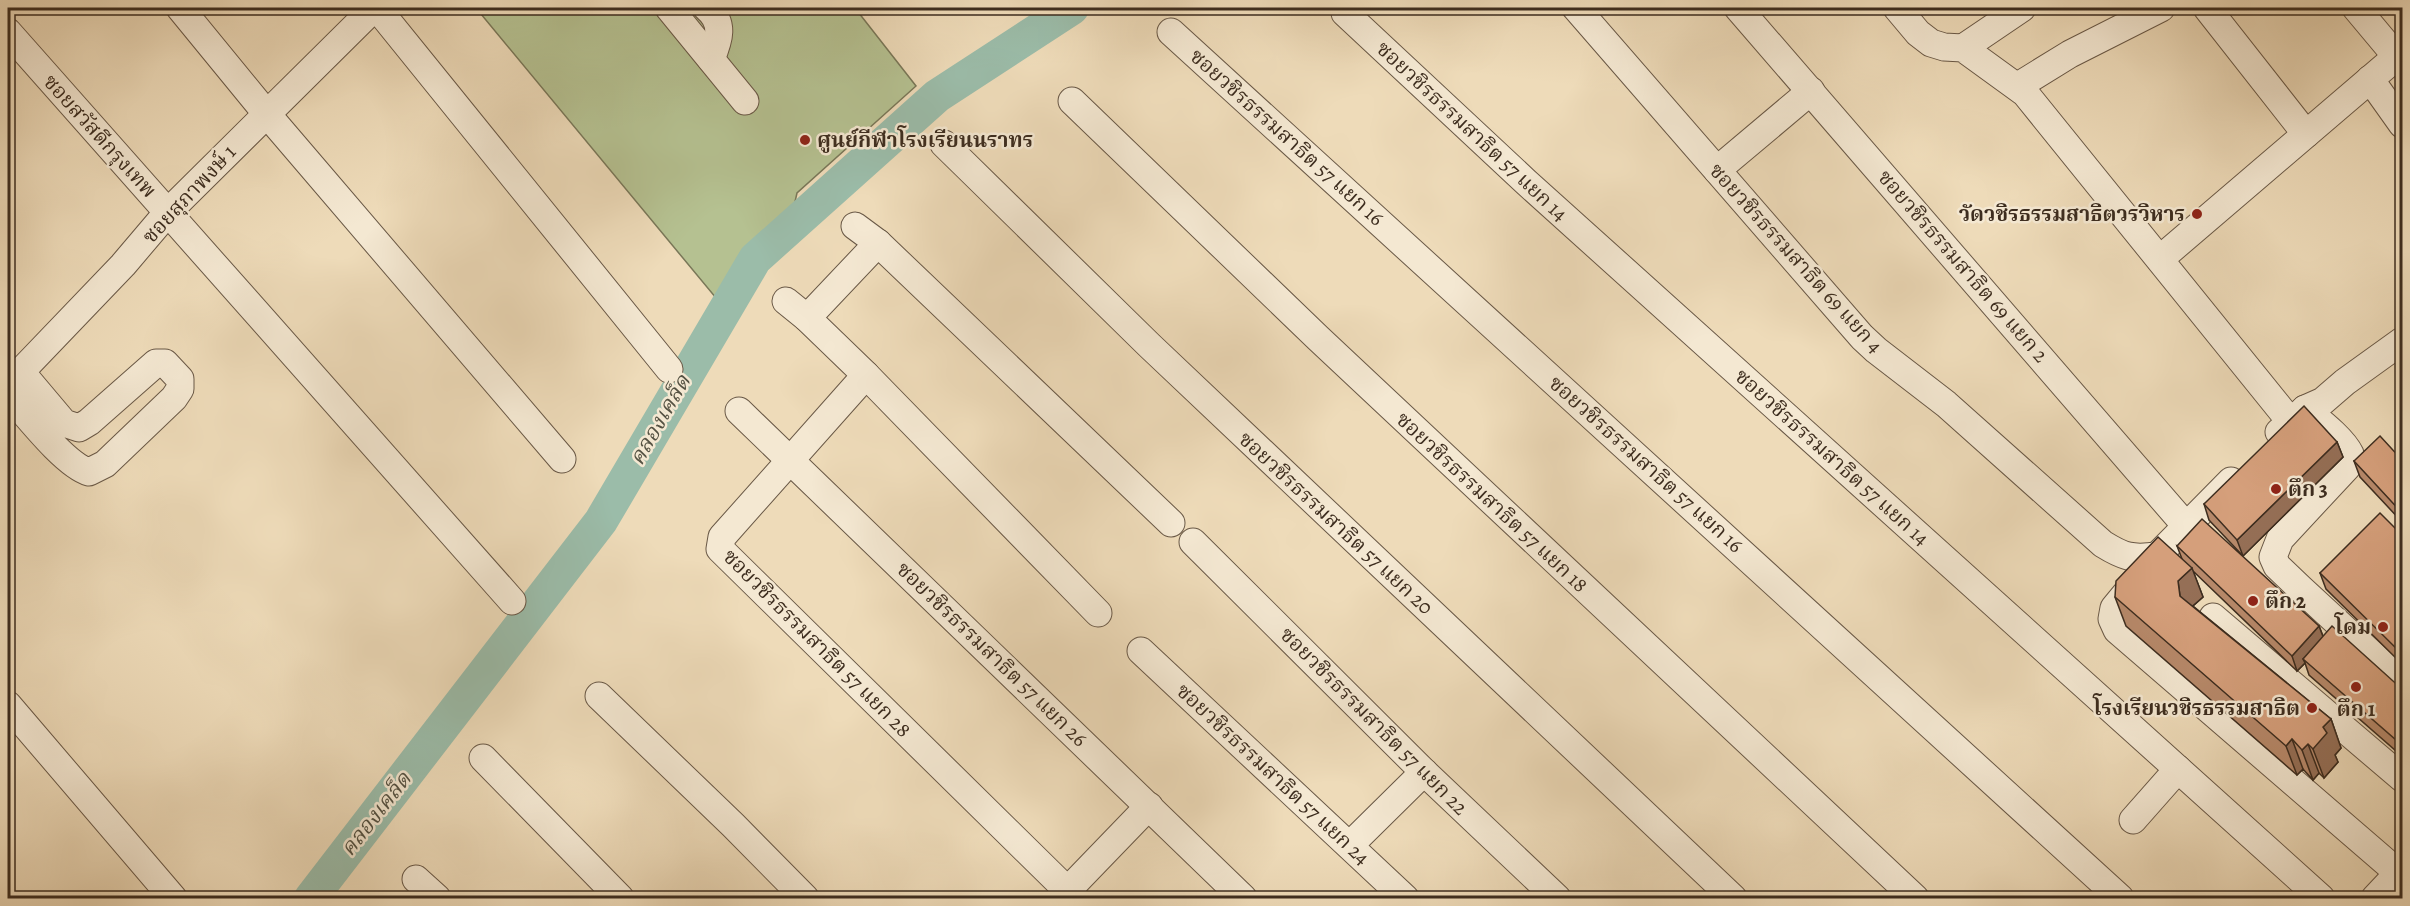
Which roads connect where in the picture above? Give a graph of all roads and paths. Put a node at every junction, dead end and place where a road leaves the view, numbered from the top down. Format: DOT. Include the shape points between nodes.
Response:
graph roads {
  1 [pos="180,8"];
  2 [pos="376,8"];
  3 [pos="707,8"];
  4 [pos="1576,8"];
  5 [pos="1738,8"];
  6 [pos="1897,8"];
  7 [pos="2022,8"];
  8 [pos="2161,8"];
  9 [pos="2207,8"];
  10 [pos="2356,8"];
  11 [pos="674,9"];
  12 [pos="1345,13"];
  13 [pos="8,32"];
  14 [pos="1172,32"];
  15 [pos="1963,48"];
  16 [pos="2400,54"];
  17 [pos="711,59"];
  18 [pos="2370,79"];
  19 [pos="2018,86"];
  20 [pos="1811,91"];
  21 [pos="745,101"];
  22 [pos="1072,101"];
  23 [pos="266,113"];
  24 [pos="2403,124"];
  25 [pos="2306,134"];
  26 [pos="944,144"];
  27 [pos="1717,170"];
  28 [pos="168,212"];
  29 [pos="855,226"];
  30 [pos="878,243"];
  31 [pos="2160,259"];
  32 [pos="786,301"];
  33 [pos="807,318"];
  34 [pos="2403,341"];
  35 [pos="669,369"];
  36 [pos="866,375"];
  37 [pos="11,382"];
  38 [pos="739,411"];
  39 [pos="2298,415"];
  40 [pos="562,459"];
  41 [pos="790,460"];
  42 [pos="1171,523"];
  43 [pos="2187,527"];
  44 [pos="1193,542"];
  45 [pos="2157,556"];
  46 [pos="512,601"];
  47 [pos="1098,613"];
  48 [pos="2213,617"];
  49 [pos="1141,651"];
  50 [pos="2403,682"];
  51 [pos="599,696"];
  52 [pos="8,705"];
  53 [pos="483,759"];
  54 [pos="2178,769"];
  55 [pos="1424,772"];
  56 [pos="2403,778"];
  57 [pos="1149,806"];
  58 [pos="2133,820"];
  59 [pos="1350,845"];
  60 [pos="416,879"];
  61 [pos="2389,885"];
  62 [pos="1071,895"];
  63 [pos="173,898"];
  64 [pos="437,898"];
  65 [pos="620,898"];
  66 [pos="805,898"];
  67 [pos="1243,898"];
  68 [pos="1405,898"];
  69 [pos="1557,898"];
  70 [pos="1733,898"];
  71 [pos="1915,898"];
  72 [pos="2120,898"];
  73 [pos="2321,898"];
  1 -- 23 [label="street"];
  2 -- 23 [label="street, ซอยสุภาพงษ์ 1"];
  2 -- 35 [label="street"];
  3 -- 17 [label="street" via="719,27 719,40"];
  4 -- 27 [label="street, ซอยวชิรธรรมสาธิต 69 แยก 4"];
  5 -- 20 [label="street, ซอยวชิรธรรมสาธิต 69 แยก 2"];
  6 -- 15 [label="street" via="1931,43"];
  7 -- 15 [label="street"];
  8 -- 19 [label="street" via="2070,54"];
  9 -- 25 [label="street"];
  10 -- 16 [label="street"];
  11 -- 17 [label="street"];
  12 -- 54 [label="street, ซอยวชิรธรรมสาธิต 57 แยก 14" via="1526,182"];
  13 -- 28 [label="street, ซอยสวัสดีกรุงเทพ"];
  14 -- 72 [label="street, ซอยวชิรธรรมสาธิต 57 แยก 16"];
  15 -- 19 [label="street"];
  16 -- 18 [label="street"];
  17 -- 21 [label="street"];
  18 -- 24 [label="street"];
  18 -- 25 [label="street"];
  19 -- 31 [label="street"];
  20 -- 27 [label="street"];
  20 -- 43 [label="street, ซอยวชิรธรรมสาธิต 69 แยก 2"];
  22 -- 71 [label="street, ซอยวชิรธรรมสาธิต 57 แยก 18" via="1318,338"];
  23 -- 28 [label="street, ซอยสุภาพงษ์ 1"];
  23 -- 40 [label="street"];
  25 -- 31 [label="street"];
  26 -- 70 [label="street, ซอยวชิรธรรมสาธิต 57 แยก 20" via="1166,362"];
  27 -- 45 [label="street, ซอยวชิรธรรมสาธิต 69 แยก 4" via="1876,350 1946,404 2103,544 2135,559"];
  28 -- 37 [label="street, ซอยสุภาพงษ์ 1"];
  28 -- 46 [label="street, ซอยสวัสดีกรุงเทพ"];
  29 -- 30 [label="street"];
  30 -- 33 [label="street"];
  30 -- 42 [label="street"];
  31 -- 39 [label="street"];
  32 -- 33 [label="street"];
  33 -- 36 [label="street"];
  34 -- 39 [label="street" via="2323,402"];
  36 -- 41 [label="street, ซอยวชิรธรรมสาธิต 57 แยก 28"];
  36 -- 47 [label="street"];
  37 -- 37 [label="street" via="64,423 79,428 156,363 165,363 172,369 180,379 180,389 105,464 89,472 67,458"];
  38 -- 41 [label="street, ซอยวชิรธรรมสาธิต 57 แยก 26"];
  39 -- 43 [label="street"];
  39 -- 50 [label="street" via="2334,435 2351,460 2280,538 2273,557 2277,566"];
  41 -- 57 [label="street, ซอยวชิรธรรมสาธิต 57 แยก 26"];
  41 -- 62 [label="street, ซอยวชิรธรรมสาธิต 57 แยก 28" via="722,537 720,549"];
  43 -- 45 [label="street"];
  44 -- 55 [label="street, ซอยวชิรธรรมสาธิต 57 แยก 22"];
  45 -- 61 [label="street" via="2114,608 2112,619 2117,630"];
  48 -- 56 [label="street"];
  49 -- 59 [label="street, ซอยวชิรธรรมสาธิต 57 แยก 24"];
  51 -- 66 [label="street"];
  52 -- 63 [label="street"];
  53 -- 65 [label="street"];
  54 -- 58 [label="street"];
  54 -- 73 [label="street, ซอยวชิรธรรมสาธิต 57 แยก 14"];
  55 -- 59 [label="street"];
  55 -- 69 [label="street, ซอยวชิรธรรมสาธิต 57 แยก 22"];
  57 -- 62 [label="street"];
  57 -- 67 [label="street, ซอยวชิรธรรมสาธิต 57 แยก 26"];
  59 -- 68 [label="street, ซอยวชิรธรรมสาธิต 57 แยก 24"];
  60 -- 64 [label="street"];
}
